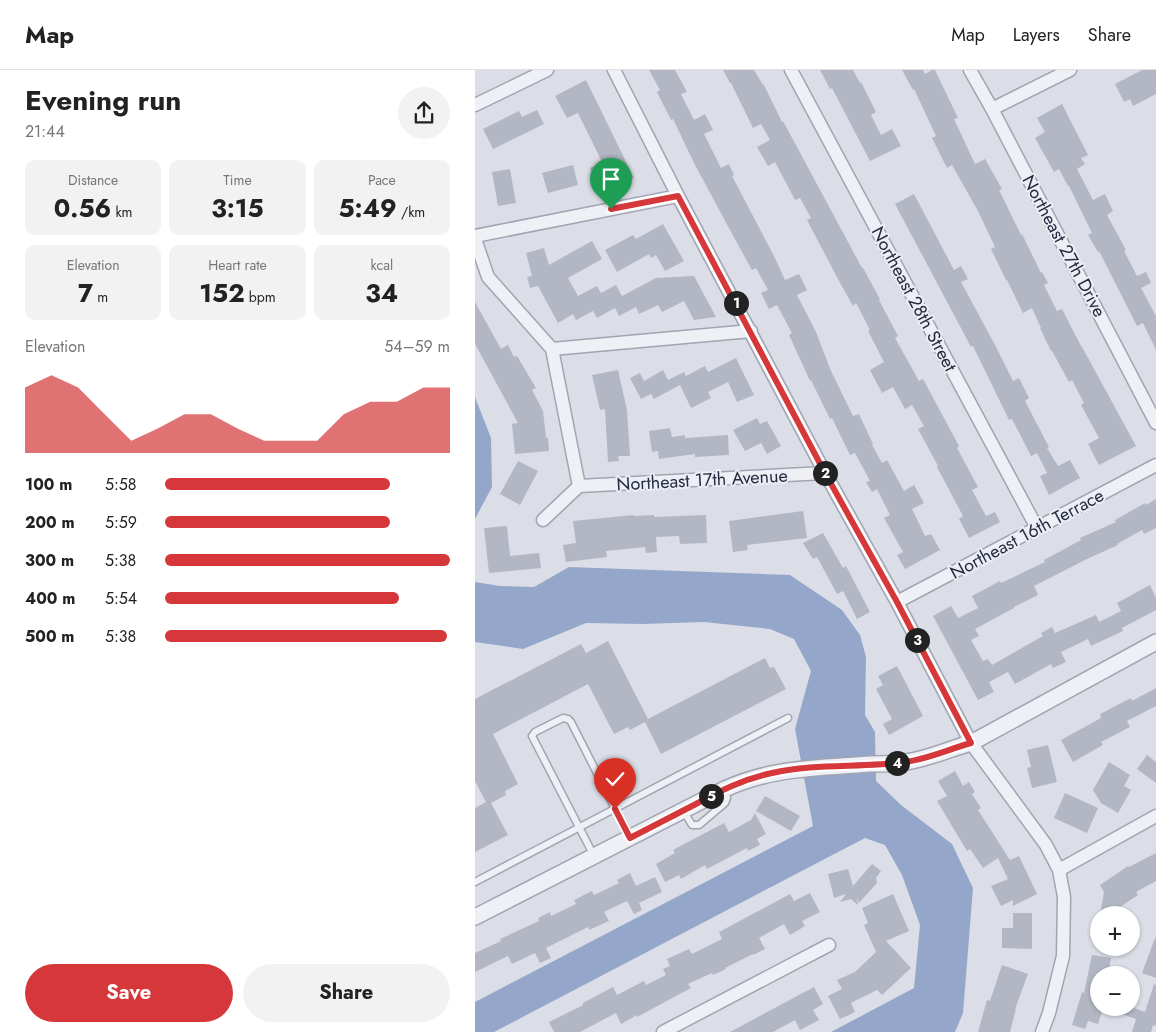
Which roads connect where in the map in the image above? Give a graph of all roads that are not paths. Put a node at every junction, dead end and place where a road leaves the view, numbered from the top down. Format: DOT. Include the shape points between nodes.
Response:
graph roads {
  1 [pos="547,70"];
  2 [pos="614,70"];
  3 [pos="791,70"];
  4 [pos="970,70"];
  5 [pos="1070,70"];
  6 [pos="475,105"];
  7 [pos="992,109"];
  8 [pos="678,196"];
  9 [pos="475,237"];
  10 [pos="751,330"];
  11 [pos="552,349"];
  12 [pos="1156,423"];
  13 [pos="1156,465"];
  14 [pos="825,473"];
  15 [pos="579,486"];
  16 [pos="543,520"];
  17 [pos="1037,528"];
  18 [pos="897,602"];
  19 [pos="1156,642"];
  20 [pos="788,718"];
  21 [pos="971,743"];
  22 [pos="615,809"];
  23 [pos="1156,816"];
  24 [pos="579,828"];
  25 [pos="630,838"];
  26 [pos="594,856"];
  27 [pos="1059,870"];
  28 [pos="475,882"];
  29 [pos="475,917"];
  30 [pos="829,945"];
  31 [pos="663,1032"];
  32 [pos="1042,1032"];
  1 -- 6 [label="street"];
  2 -- 8 [label="street"];
  3 -- 17 [label="street, Northeast 28th Street"];
  4 -- 7 [label="street, Northeast 27th Drive"];
  5 -- 7 [label="street"];
  7 -- 12 [label="street, Northeast 27th Drive"];
  8 -- 9 [label="street"];
  8 -- 10 [label="street"];
  9 -- 11 [label="street" via="487,277"];
  10 -- 11 [label="street"];
  10 -- 14 [label="street"];
  11 -- 15 [label="street"];
  13 -- 17 [label="street, Northeast 16th Terrace"];
  14 -- 15 [label="street, Northeast 17th Avenue"];
  14 -- 18 [label="street"];
  15 -- 16 [label="street"];
  17 -- 18 [label="street, Northeast 16th Terrace"];
  18 -- 21 [label="street"];
  19 -- 21 [label="street"];
  20 -- 22 [label="lane"];
  21 -- 25 [label="street" via="908,762 801,769 744,780"];
  21 -- 27 [label="street" via="1045,845"];
  22 -- 24 [label="lane"];
  22 -- 24 [label="lane" via="571,722 563,718 535,732 532,736"];
  22 -- 25 [label="lane"];
  23 -- 27 [label="street"];
  24 -- 26 [label="lane"];
  24 -- 28 [label="lane"];
  25 -- 26 [label="street"];
  26 -- 29 [label="street"];
  27 -- 32 [label="street" via="1064,897 1063,956"];
  30 -- 31 [label="street"];
}
